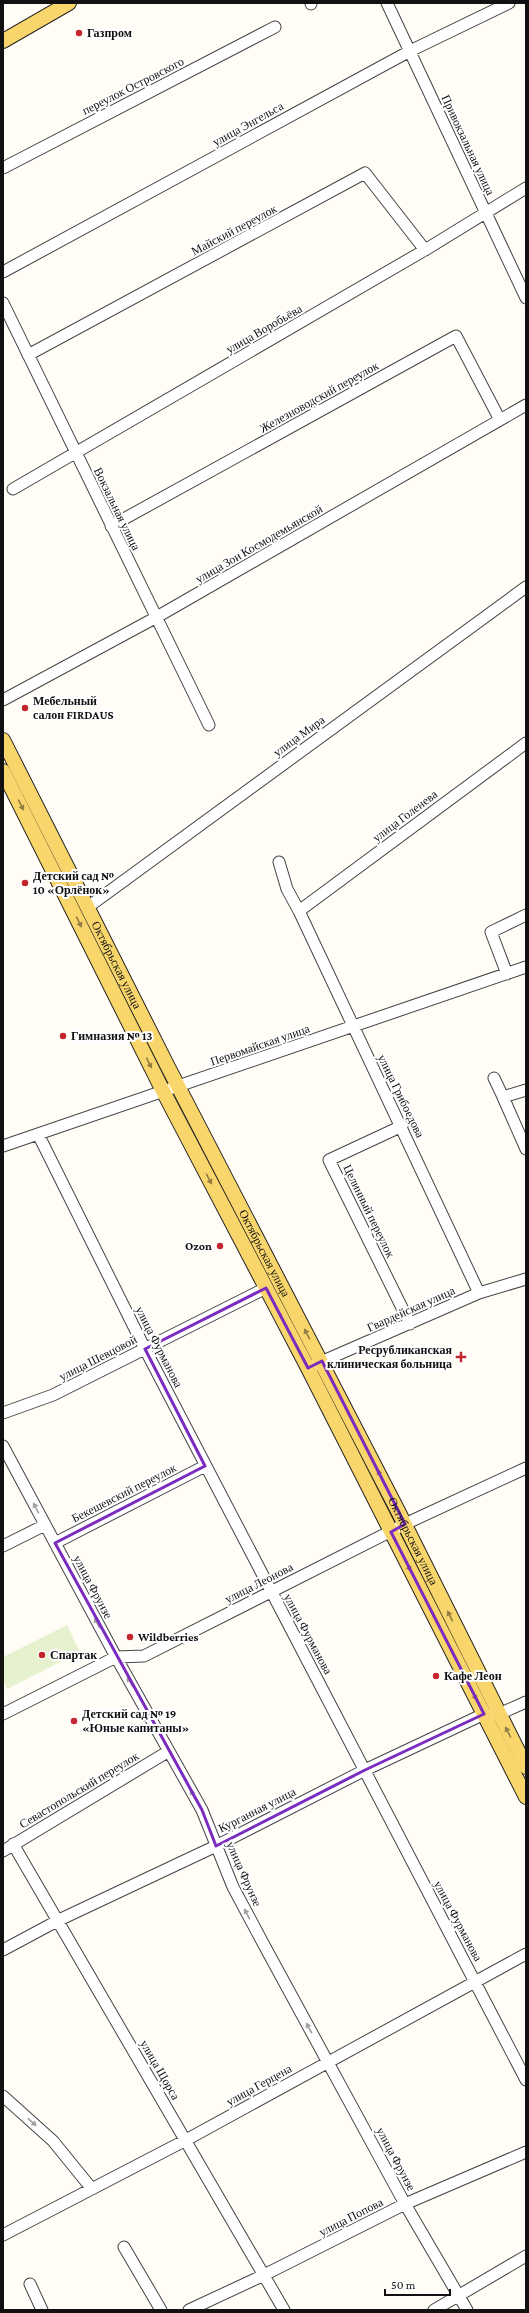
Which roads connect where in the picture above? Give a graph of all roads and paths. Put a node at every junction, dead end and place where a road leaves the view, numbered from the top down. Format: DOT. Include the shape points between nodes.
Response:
graph roads {
  1 [pos="69,3"];
  2 [pos="387,3"];
  3 [pos="509,3"];
  4 [pos="275,27"];
  5 [pos="3,41"];
  6 [pos="410,50"];
  7 [pos="3,168"];
  8 [pos="526,188"];
  9 [pos="486,213"];
  10 [pos="425,250"];
  11 [pos="3,272"];
  12 [pos="526,298"];
  13 [pos="3,302"];
  14 [pos="28,355"];
  15 [pos="526,405"];
  16 [pos="500,420"];
  17 [pos="76,453"];
  18 [pos="12,489"];
  19 [pos="111,526"];
  20 [pos="526,587"];
  21 [pos="155,618"];
  22 [pos="3,700"];
  23 [pos="209,725"];
  24 [pos="3,740"];
  25 [pos="526,743"];
  26 [pos="3,771"];
  27 [pos="279,862"];
  28 [pos="88,907"];
  29 [pos="299,911"];
  30 [pos="526,915"];
  31 [pos="526,967"];
  32 [pos="507,974"];
  33 [pos="353,1026"];
  34 [pos="494,1078"];
  35 [pos="178,1087"];
  36 [pos="526,1090"];
  37 [pos="163,1091"];
  38 [pos="503,1097"];
  39 [pos="402,1126"];
  40 [pos="38,1134"];
  41 [pos="3,1146"];
  42 [pos="526,1149"];
  43 [pos="526,1279"];
  44 [pos="266,1288"];
  45 [pos="479,1292"];
  46 [pos="410,1324"];
  47 [pos="145,1349"];
  48 [pos="322,1361"];
  49 [pos="308,1368"];
  50 [pos="3,1413"];
  51 [pos="3,1446"];
  52 [pos="205,1466"];
  53 [pos="526,1468"];
  54 [pos="405,1524"];
  55 [pos="45,1525"];
  56 [pos="391,1532"];
  57 [pos="55,1543"];
  58 [pos="3,1546"];
  59 [pos="271,1592"];
  60 [pos="116,1657"];
  61 [pos="526,1702"];
  62 [pos="3,1714"];
  63 [pos="484,1714"];
  64 [pos="499,1714"];
  65 [pos="169,1751"];
  66 [pos="526,1767"];
  67 [pos="365,1770"];
  68 [pos="526,1797"];
  69 [pos="13,1844"];
  70 [pos="216,1846"];
  71 [pos="3,1851"];
  72 [pos="59,1920"];
  73 [pos="3,1950"];
  74 [pos="526,1954"];
  75 [pos="475,1981"];
  76 [pos="328,2062"];
  77 [pos="526,2080"];
  78 [pos="3,2096"];
  79 [pos="186,2140"];
  80 [pos="526,2152"];
  81 [pos="92,2189"];
  82 [pos="405,2204"];
  83 [pos="3,2235"];
  84 [pos="124,2247"];
  85 [pos="526,2256"];
  86 [pos="264,2275"];
  87 [pos="30,2284"];
  88 [pos="458,2295"];
  89 [pos="42,2310"];
  90 [pos="161,2310"];
  91 [pos="189,2310"];
  92 [pos="284,2310"];
  93 [pos="434,2310"];
  94 [pos="467,2310"];
  1 -- 5 [label="main road"];
  2 -- 6 [label="street, Привокзальная улица"];
  3 -- 6 [label="street, улица Энгельса"];
  4 -- 7 [label="street, переулок Островского"];
  6 -- 9 [label="street, Привокзальная улица"];
  6 -- 11 [label="street, улица Энгельса"];
  8 -- 9 [label="street, улица Воробьёва"];
  9 -- 10 [label="street, улица Воробьёва"];
  9 -- 12 [label="street, Привокзальная улица"];
  10 -- 14 [label="street, Майский переулок" via="366,174"];
  10 -- 17 [label="street, улица Воробьёва"];
  13 -- 14 [label="street, Вокзальная улица"];
  14 -- 17 [label="street, Вокзальная улица"];
  15 -- 16 [label="street, улица Зои Космодемьянской"];
  16 -- 19 [label="street, Железноводский переулок" via="456,336"];
  16 -- 21 [label="street, улица Зои Космодемьянской"];
  17 -- 18 [label="street, улица Воробьёва"];
  17 -- 19 [label="street, Вокзальная улица"];
  19 -- 21 [label="street, Вокзальная улица"];
  20 -- 28 [label="street, улица Мира"];
  21 -- 22 [label="street, улица Зои Космодемьянской"];
  21 -- 23 [label="street, Вокзальная улица"];
  24 -- 28 [label="main road, Октябрьская улица"];
  25 -- 29 [label="street, улица Голенева"];
  26 -- 37 [label="main road, Октябрьская улица, one-way"];
  27 -- 29 [label="street, улица Грибоедова" via="287,889"];
  28 -- 35 [label="main road, Октябрьская улица"];
  29 -- 33 [label="street, улица Грибоедова"];
  30 -- 32 [label="street" via="491,932"];
  31 -- 32 [label="street, Первомайская улица"];
  32 -- 33 [label="street, Первомайская улица"];
  33 -- 35 [label="street, Первомайская улица"];
  33 -- 39 [label="street, улица Грибоедова"];
  34 -- 38 [label="street"];
  35 -- 37 [label="street, Первомайская улица"];
  48 -- 35 [label="main road, Октябрьская улица, one-way"];
  36 -- 38 [label="street"];
  37 -- 40 [label="street, Первомайская улица"];
  37 -- 44 [label="main road, Октябрьская улица, one-way"];
  38 -- 42 [label="street"];
  39 -- 45 [label="street, улица Грибоедова"];
  39 -- 46 [label="street, Целинный переулок" via="329,1160"];
  40 -- 41 [label="street, Первомайская улица"];
  40 -- 47 [label="street, улица Фурманова"];
  43 -- 45 [label="street, Гвардейская улица"];
  44 -- 47 [label="street, улица Шевцовой"];
  44 -- 49 [label="main road, Октябрьская улица"];
  45 -- 46 [label="street, Гвардейская улица"];
  46 -- 48 [label="street, Гвардейская улица"];
  47 -- 50 [label="street, улица Шевцовой" via="53,1395"];
  47 -- 52 [label="street, улица Фурманова"];
  48 -- 49 [label="street, Гвардейская улица"];
  54 -- 48 [label="main road, Октябрьская улица, one-way"];
  49 -- 56 [label="main road, Октябрьская улица"];
  55 -- 51 [label="street, улица Фрунзе, one-way"];
  52 -- 57 [label="street, Бекешевский переулок"];
  52 -- 59 [label="street, улица Фурманова"];
  53 -- 54 [label="street, улица Леонова"];
  54 -- 56 [label="street, улица Леонова"];
  64 -- 54 [label="main road, Октябрьская улица, one-way"];
  55 -- 57 [label="street, улица Фрунзе"];
  55 -- 58 [label="street"];
  56 -- 59 [label="street, улица Леонова"];
  56 -- 63 [label="main road, Октябрьская улица, one-way"];
  60 -- 57 [label="street, улица Фрунзе, one-way"];
  59 -- 60 [label="street, улица Леонова" via="144,1656"];
  59 -- 67 [label="street, улица Фурманова"];
  60 -- 62 [label="street, улица Леонова"];
  65 -- 60 [label="street, улица Фрунзе, one-way"];
  61 -- 64 [label="street, Курганная улица"];
  63 -- 64 [label="street, Курганная улица"];
  63 -- 67 [label="street, Курганная улица"];
  63 -- 68 [label="main road, Октябрьская улица"];
  66 -- 64 [label="main road, Октябрьская улица, one-way"];
  65 -- 69 [label="street, Севастопольский переулок"];
  70 -- 65 [label="street, улица Фрунзе, one-way" via="202,1810"];
  67 -- 70 [label="street, Курганная улица"];
  67 -- 75 [label="street, улица Фурманова"];
  69 -- 71 [label="street, Севастопольский переулок"];
  69 -- 72 [label="street, улица Щорса"];
  70 -- 72 [label="street, Курганная улица"];
  76 -- 70 [label="street, улица Фрунзе, one-way" via="233,1887"];
  72 -- 73 [label="street, Курганная улица"];
  72 -- 79 [label="street, улица Щорса"];
  74 -- 75 [label="street, улица Герцена"];
  75 -- 76 [label="street, улица Герцена"];
  75 -- 77 [label="street, улица Фурманова"];
  76 -- 79 [label="street, улица Герцена"];
  76 -- 82 [label="street, улица Фрунзе"];
  78 -- 81 [label="street, one-way" via="53,2141"];
  79 -- 81 [label="street, улица Герцена"];
  79 -- 86 [label="street, улица Щорса"];
  80 -- 82 [label="street, улица Попова"];
  81 -- 83 [label="street, улица Герцена"];
  82 -- 86 [label="street, улица Попова"];
  82 -- 88 [label="street, улица Фрунзе"];
  84 -- 90 [label="street"];
  85 -- 88 [label="street"];
  86 -- 91 [label="street, улица Попова"];
  86 -- 92 [label="street, улица Щорса"];
  87 -- 89 [label="street"];
  88 -- 93 [label="street"];
  88 -- 94 [label="street, улица Фрунзе"];
}
